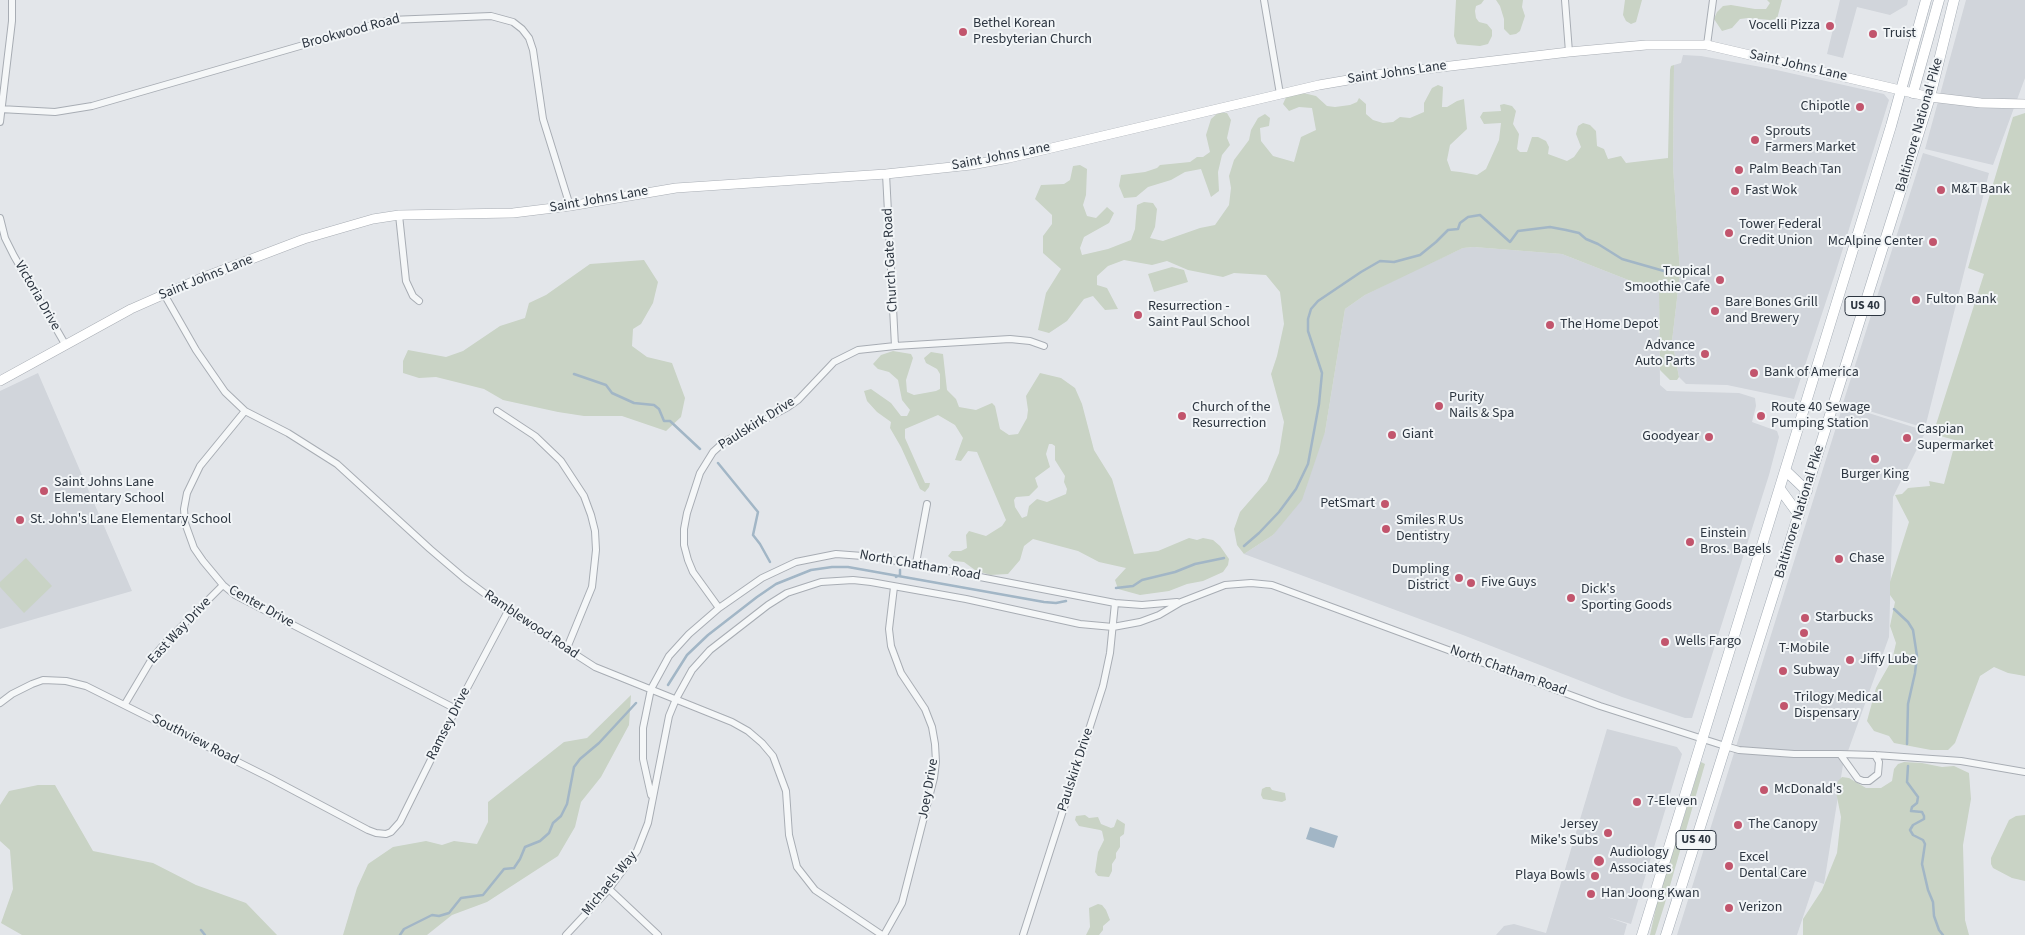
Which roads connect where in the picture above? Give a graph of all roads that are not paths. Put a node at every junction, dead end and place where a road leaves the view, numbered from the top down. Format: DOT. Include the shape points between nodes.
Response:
graph roads {
  1 [pos="12,0"];
  2 [pos="1264,0"];
  3 [pos="1565,0"];
  4 [pos="1713,0"];
  5 [pos="1926,0"];
  6 [pos="1939,0"];
  7 [pos="1954,0"];
  8 [pos="1707,45"];
  9 [pos="1569,52"];
  10 [pos="1902,91"];
  11 [pos="1280,94"];
  12 [pos="1913,94"];
  13 [pos="1930,97"];
  14 [pos="2025,104"];
  15 [pos="1,110"];
  16 [pos="0,122"];
  17 [pos="886,174"];
  18 [pos="570,206"];
  19 [pos="399,215"];
  20 [pos="0,218"];
  21 [pos="2,239"];
  22 [pos="164,294"];
  23 [pos="419,301"];
  24 [pos="65,344"];
  25 [pos="896,346"];
  26 [pos="1044,346"];
  27 [pos="0,381"];
  28 [pos="245,411"];
  29 [pos="497,411"];
  30 [pos="1786,471"];
  31 [pos="1780,489"];
  32 [pos="1807,491"];
  33 [pos="927,504"];
  34 [pos="1799,515"];
  35 [pos="916,563"];
  36 [pos="223,585"];
  37 [pos="894,587"];
  38 [pos="1115,602"];
  39 [pos="1181,602"];
  40 [pos="719,608"];
  41 [pos="508,611"];
  42 [pos="1112,627"];
  43 [pos="567,648"];
  44 [pos="651,690"];
  45 [pos="676,699"];
  46 [pos="0,703"];
  47 [pos="126,704"];
  48 [pos="456,709"];
  49 [pos="1702,739"];
  50 [pos="1725,746"];
  51 [pos="1840,754"];
  52 [pos="1874,755"];
  53 [pos="2025,772"];
  54 [pos="652,799"];
  55 [pos="386,834"];
  56 [pos="609,889"];
  57 [pos="566,935"];
  58 [pos="658,935"];
  59 [pos="883,935"];
  60 [pos="1023,935"];
  61 [pos="1642,935"];
  62 [pos="1666,935"];
  1 -- 15 [label="street"];
  2 -- 11 [label="street"];
  3 -- 9 [label="street"];
  4 -- 8 [label="street"];
  5 -- 10 [label="main road, Baltimore National Pike / US 40"];
  6 -- 12 [label="main road"];
  7 -- 13 [label="main road, Baltimore National Pike / US 40"];
  8 -- 9 [label="street, Saint Johns Lane" via="1646,45"];
  8 -- 10 [label="street, Saint Johns Lane"];
  9 -- 11 [label="street, Saint Johns Lane" via="1383,74"];
  10 -- 12 [label="street, Saint Johns Lane"];
  10 -- 30 [label="main road, Baltimore National Pike / US 40"];
  11 -- 17 [label="street, Saint Johns Lane" via="1009,158 937,170"];
  12 -- 13 [label="street, Saint Johns Lane"];
  13 -- 14 [label="street, Saint Johns Lane"];
  13 -- 32 [label="main road, Baltimore National Pike / US 40"];
  15 -- 16 [label="street"];
  15 -- 18 [label="street, Brookwood Road" via="55,112 92,106 390,20 491,16 513,22 529,38 544,119"];
  17 -- 18 [label="street, Saint Johns Lane" via="676,188"];
  17 -- 25 [label="street, Church Gate Road"];
  18 -- 19 [label="street, Saint Johns Lane" via="513,213"];
  19 -- 22 [label="street, Saint Johns Lane" via="328,231"];
  19 -- 23 [label="street" via="406,281"];
  20 -- 21 [label="street, Victoria Drive"];
  21 -- 24 [label="street, Victoria Drive"];
  22 -- 24 [label="street, Saint Johns Lane"];
  22 -- 28 [label="street, Ramblewood Road" via="211,374"];
  24 -- 27 [label="street, Saint Johns Lane"];
  25 -- 26 [label="street, Paulskirk Drive" via="1010,340"];
  25 -- 40 [label="street, Paulskirk Drive" via="858,350 834,362 798,400 724,442 706,461 688,513 684,545 694,572"];
  28 -- 36 [label="street, Center Drive" via="200,466 192,479 184,509 185,524 194,548"];
  28 -- 41 [label="street, Ramblewood Road" via="337,464 430,549"];
  29 -- 43 [label="street" via="535,436 561,461 584,496 591,515 596,550 592,587"];
  30 -- 31 [label="main road, Baltimore National Pike / US 40"];
  30 -- 32 [label="main road"];
  31 -- 34 [label="main road"];
  31 -- 49 [label="main road, Baltimore National Pike / US 40"];
  32 -- 34 [label="main road, Baltimore National Pike / US 40"];
  33 -- 35 [label="street"];
  34 -- 50 [label="main road, Baltimore National Pike / US 40"];
  35 -- 38 [label="street, North Chatham Road"];
  35 -- 40 [label="street, North Chatham Road" via="855,555 817,556 777,570"];
  36 -- 47 [label="street, East Way Drive" via="159,650"];
  36 -- 48 [label="street, Center Drive" via="251,604"];
  37 -- 42 [label="street, North Chatham Road" via="1080,624"];
  37 -- 45 [label="street, North Chatham Road" via="836,580 787,593 699,660"];
  37 -- 59 [label="street, Joey Drive" via="889,629 892,646 901,672 928,718 936,762 902,903"];
  38 -- 39 [label="street, North Chatham Road" via="1142,605"];
  38 -- 42 [label="street, Paulskirk Drive"];
  39 -- 42 [label="street, North Chatham Road" via="1140,622"];
  39 -- 49 [label="street, North Chatham Road" via="1224,585 1272,586 1600,706"];
  40 -- 44 [label="street, North Chatham Road" via="678,644"];
  41 -- 43 [label="street, Ramblewood Road"];
  41 -- 48 [label="street, Ramsey Drive"];
  42 -- 60 [label="street, Paulskirk Drive" via="1103,686"];
  43 -- 44 [label="street, Ramblewood Road" via="595,667"];
  44 -- 45 [label="street, Ramblewood Road"];
  44 -- 54 [label="street, Michaels Way" via="643,728 643,758"];
  45 -- 54 [label="street, Michaels Way" via="665,734"];
  45 -- 59 [label="street, Ramblewood Road" via="732,722 762,743 773,756 786,791 789,835 797,866 815,890"];
  46 -- 47 [label="street, Southview Road" via="32,684 55,680 86,686"];
  47 -- 55 [label="street, Southview Road" via="368,830"];
  48 -- 55 [label="street, Ramsey Drive" via="400,822"];
  49 -- 50 [label="street, North Chatham Road"];
  49 -- 61 [label="main road, Baltimore National Pike / US 40"];
  50 -- 51 [label="street, North Chatham Road" via="1794,754"];
  50 -- 62 [label="main road, Baltimore National Pike / US 40"];
  51 -- 52 [label="street, North Chatham Road"];
  51 -- 52 [label="street" via="1858,779 1864,781 1878,774 1879,762"];
  52 -- 53 [label="street, North Chatham Road" via="1961,761"];
  54 -- 56 [label="street, Michaels Way" via="648,823 637,851"];
  56 -- 57 [label="street, Michaels Way"];
  56 -- 58 [label="street"];
}
